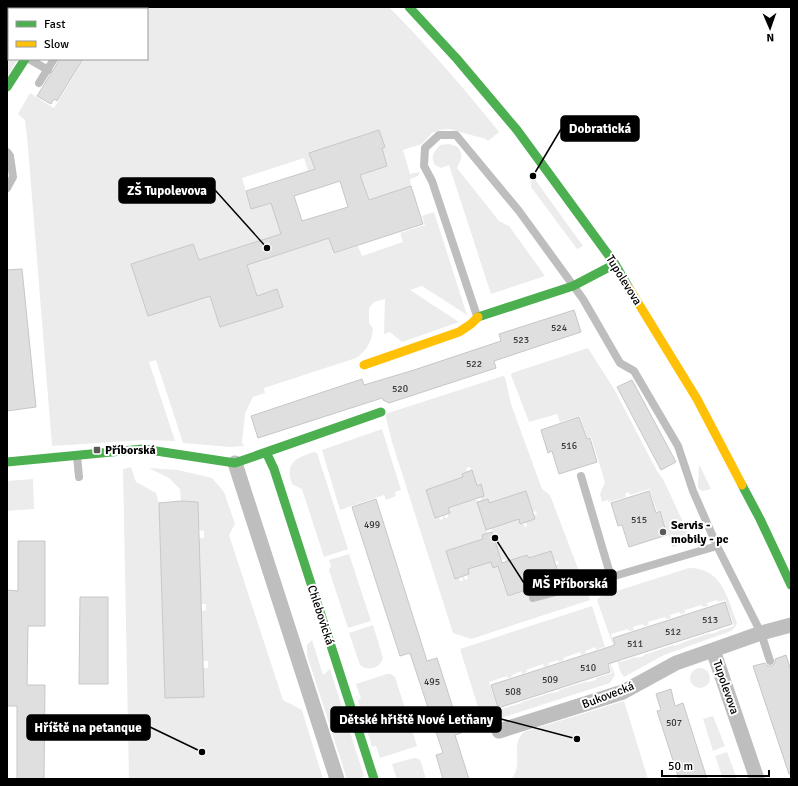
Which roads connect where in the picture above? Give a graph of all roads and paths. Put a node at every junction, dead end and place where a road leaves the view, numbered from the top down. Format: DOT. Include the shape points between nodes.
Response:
graph roads {
  1 [pos="409,7"];
  2 [pos="24,60"];
  3 [pos="31,60"];
  4 [pos="53,60"];
  5 [pos="48,70"];
  6 [pos="39,83"];
  7 [pos="7,87"];
  8 [pos="7,152"];
  9 [pos="7,188"];
  10 [pos="616,264"];
  11 [pos="573,286"];
  12 [pos="478,317"];
  13 [pos="364,365"];
  14 [pos="381,412"];
  15 [pos="266,452"];
  16 [pos="77,455"];
  17 [pos="7,462"];
  18 [pos="235,463"];
  19 [pos="581,476"];
  20 [pos="79,477"];
  21 [pos="717,546"];
  22 [pos="611,577"];
  23 [pos="791,585"];
  24 [pos="533,598"];
  25 [pos="791,625"];
  26 [pos="761,633"];
  27 [pos="713,650"];
  28 [pos="770,661"];
  29 [pos="500,731"];
  30 [pos="338,779"];
  31 [pos="374,779"];
  32 [pos="757,779"];
  1 -- 10 [label="street, Tupolevova" via="517,130"];
  2 -- 7 [label="street"];
  3 -- 5 [label="lane"];
  4 -- 5 [label="lane"];
  5 -- 6 [label="lane"];
  8 -- 9 [label="lane" via="13,177"];
  10 -- 11 [label="street"];
  10 -- 23 [label="street, Tupolevova" via="712,427"];
  11 -- 12 [label="street"];
  11 -- 12 [label="lane" via="519,211 456,135 439,135 425,148 424,166 432,181"];
  11 -- 21 [label="lane" via="620,363 634,371 678,446 693,491"];
  12 -- 13 [label="street" via="459,332"];
  14 -- 15 [label="street"];
  15 -- 18 [label="street"];
  15 -- 31 [label="street, Chlebovická"];
  16 -- 17 [label="street"];
  16 -- 18 [label="street" via="143,449"];
  16 -- 20 [label="lane"];
  18 -- 30 [label="street"];
  19 -- 22 [label="lane"];
  21 -- 22 [label="lane"];
  21 -- 26 [label="lane"];
  22 -- 24 [label="lane"];
  25 -- 26 [label="street, Tupolevova"];
  26 -- 27 [label="street, Tupolevova"];
  26 -- 28 [label="lane"];
  27 -- 29 [label="street, Bukovecká" via="676,663 623,692"];
  27 -- 32 [label="street, Tupolevova"];
}
